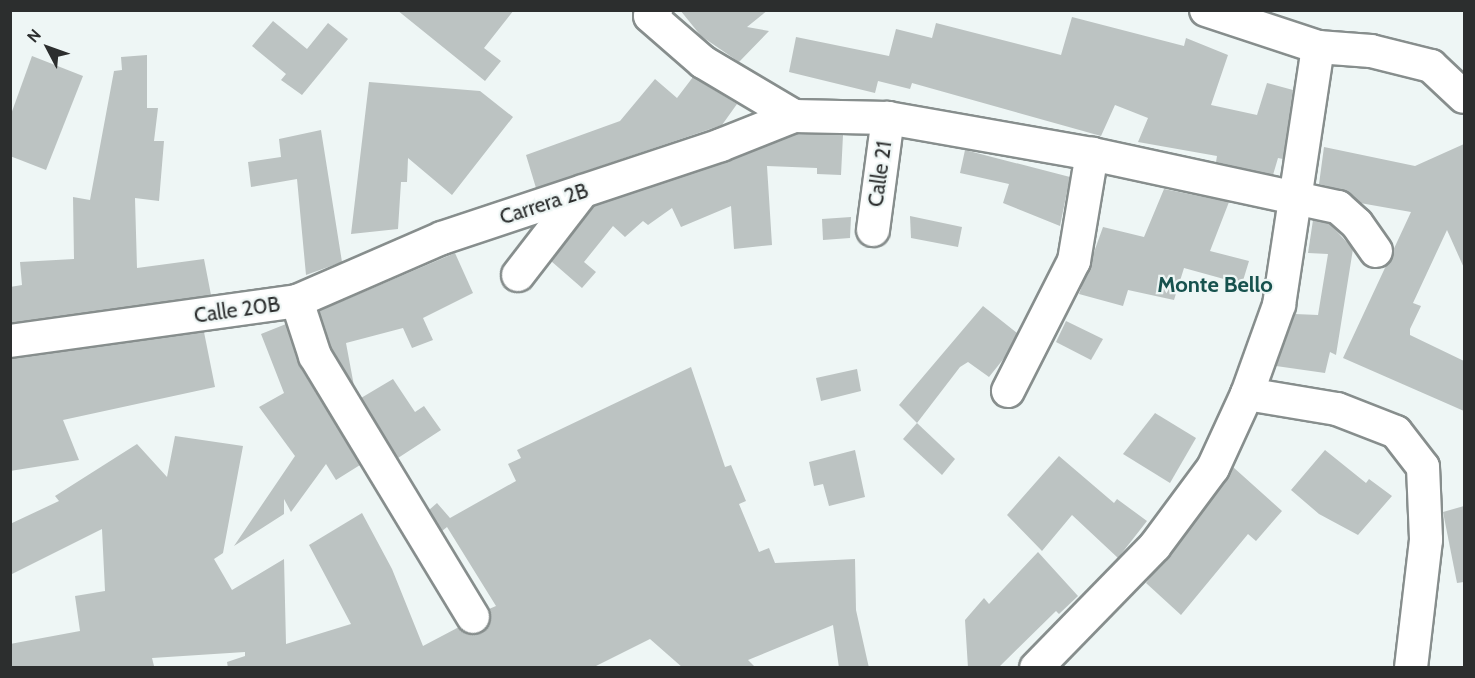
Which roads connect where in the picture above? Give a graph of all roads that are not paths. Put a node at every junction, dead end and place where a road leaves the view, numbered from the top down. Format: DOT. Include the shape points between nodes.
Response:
graph roads {
  1 [pos="1206,10"];
  2 [pos="653,13"];
  3 [pos="1318,47"];
  4 [pos="1464,97"];
  5 [pos="794,116"];
  6 [pos="888,118"];
  7 [pos="1092,154"];
  8 [pos="583,191"];
  9 [pos="1294,198"];
  10 [pos="873,230"];
  11 [pos="1376,251"];
  12 [pos="518,275"];
  13 [pos="297,301"];
  14 [pos="10,340"];
  15 [pos="1008,391"];
  16 [pos="1247,394"];
  17 [pos="473,617"];
  18 [pos="1036,668"];
  19 [pos="1411,668"];
  1 -- 3 [label="street"];
  2 -- 5 [label="street" via="703,62"];
  3 -- 4 [label="street" via="1371,51 1431,66"];
  3 -- 9 [label="street"];
  5 -- 6 [label="street"];
  5 -- 8 [label="street, Carrera 2B"];
  6 -- 7 [label="street"];
  6 -- 10 [label="street, Calle 21"];
  7 -- 9 [label="street"];
  7 -- 15 [label="street" via="1074,261"];
  8 -- 12 [label="street"];
  8 -- 13 [label="street, Carrera 2B" via="442,238"];
  9 -- 11 [label="street" via="1338,207 1357,224"];
  9 -- 16 [label="street" via="1279,305"];
  13 -- 14 [label="street, Calle 20B"];
  13 -- 17 [label="street, Calle 20B" via="315,356"];
  16 -- 18 [label="street" via="1213,468 1155,546"];
  16 -- 19 [label="street" via="1336,409 1396,432 1423,467 1426,540"];
}
